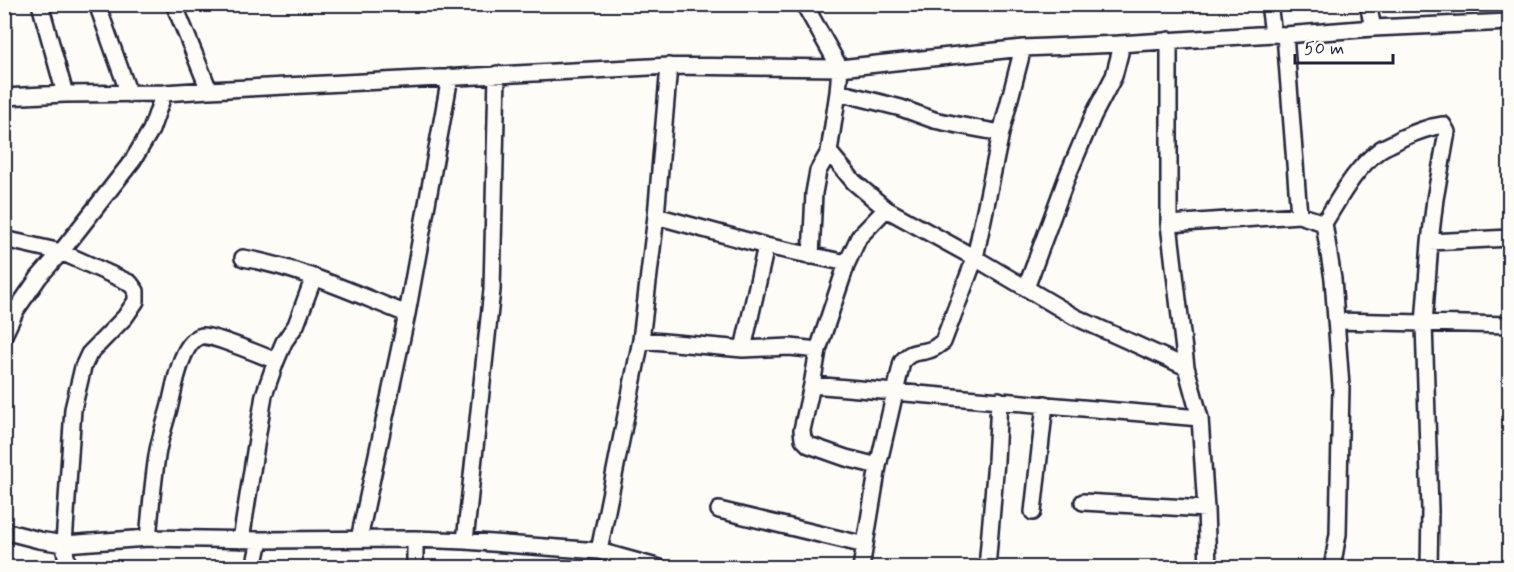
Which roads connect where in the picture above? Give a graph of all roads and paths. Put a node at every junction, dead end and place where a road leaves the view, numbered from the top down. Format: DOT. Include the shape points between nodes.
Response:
graph roads {
  1 [pos="40,4"];
  2 [pos="97,4"];
  3 [pos="174,4"];
  4 [pos="804,4"];
  5 [pos="1269,4"];
  6 [pos="1368,4"];
  7 [pos="1509,22"];
  8 [pos="1373,28"];
  9 [pos="1279,34"];
  10 [pos="1169,40"];
  11 [pos="1119,44"];
  12 [pos="1023,48"];
  13 [pos="669,66"];
  14 [pos="840,68"];
  15 [pos="497,75"];
  16 [pos="450,77"];
  17 [pos="209,90"];
  18 [pos="838,92"];
  19 [pos="164,93"];
  20 [pos="65,94"];
  21 [pos="129,94"];
  22 [pos="4,98"];
  23 [pos="1001,132"];
  24 [pos="829,152"];
  25 [pos="886,209"];
  26 [pos="1299,215"];
  27 [pos="656,216"];
  28 [pos="1323,223"];
  29 [pos="1169,224"];
  30 [pos="1509,238"];
  31 [pos="4,239"];
  32 [pos="1430,242"];
  33 [pos="766,246"];
  34 [pos="61,252"];
  35 [pos="811,256"];
  36 [pos="243,258"];
  37 [pos="975,258"];
  38 [pos="847,263"];
  39 [pos="314,277"];
  40 [pos="1026,288"];
  41 [pos="407,314"];
  42 [pos="1336,321"];
  43 [pos="1424,324"];
  44 [pos="1509,326"];
  45 [pos="4,335"];
  46 [pos="640,339"];
  47 [pos="743,349"];
  48 [pos="818,350"];
  49 [pos="276,361"];
  50 [pos="1186,367"];
  51 [pos="812,385"];
  52 [pos="896,392"];
  53 [pos="999,400"];
  54 [pos="1044,404"];
  55 [pos="1200,418"];
  56 [pos="878,466"];
  57 [pos="1083,502"];
  58 [pos="1206,509"];
  59 [pos="719,510"];
  60 [pos="1032,512"];
  61 [pos="4,531"];
  62 [pos="147,538"];
  63 [pos="359,539"];
  64 [pos="415,539"];
  65 [pos="241,540"];
  66 [pos="260,540"];
  67 [pos="465,541"];
  68 [pos="64,544"];
  69 [pos="865,545"];
  70 [pos="599,551"];
  71 [pos="68,567"];
  72 [pos="254,567"];
  73 [pos="415,567"];
  74 [pos="660,567"];
  75 [pos="861,567"];
  76 [pos="987,567"];
  77 [pos="1208,567"];
  78 [pos="1332,567"];
  79 [pos="1429,567"];
  1 -- 20 [label="street"];
  2 -- 21 [label="street"];
  3 -- 17 [label="street"];
  4 -- 14 [label="street"];
  5 -- 9 [label="street"];
  6 -- 8 [label="street"];
  7 -- 8 [label="street"];
  8 -- 9 [label="street"];
  9 -- 10 [label="street"];
  9 -- 26 [label="street"];
  10 -- 11 [label="street"];
  10 -- 29 [label="street"];
  11 -- 12 [label="street"];
  11 -- 40 [label="street" via="1114,76 1075,159"];
  12 -- 14 [label="street"];
  12 -- 23 [label="street"];
  13 -- 14 [label="street"];
  13 -- 15 [label="street"];
  13 -- 27 [label="street"];
  14 -- 18 [label="street"];
  15 -- 16 [label="street"];
  15 -- 67 [label="street" via="492,290"];
  16 -- 17 [label="street"];
  16 -- 41 [label="street"];
  17 -- 19 [label="street"];
  18 -- 23 [label="street" via="934,120"];
  18 -- 24 [label="street"];
  19 -- 21 [label="street"];
  19 -- 34 [label="street" via="151,130 133,160"];
  20 -- 21 [label="street"];
  20 -- 22 [label="street"];
  23 -- 37 [label="street"];
  24 -- 25 [label="street" via="854,182"];
  24 -- 35 [label="street" via="818,171 814,192"];
  25 -- 37 [label="street"];
  25 -- 38 [label="street" via="859,237"];
  26 -- 28 [label="street"];
  26 -- 29 [label="street"];
  27 -- 33 [label="street"];
  27 -- 46 [label="street"];
  28 -- 32 [label="street" via="1354,175 1374,155 1408,136 1443,125 1447,132"];
  28 -- 42 [label="street"];
  29 -- 50 [label="street"];
  30 -- 32 [label="street"];
  31 -- 34 [label="street"];
  32 -- 43 [label="street"];
  33 -- 35 [label="street"];
  33 -- 47 [label="street"];
  34 -- 45 [label="street" via="16,310"];
  34 -- 68 [label="street" via="130,284 136,291 136,301 89,354 83,367 73,409"];
  35 -- 38 [label="street"];
  36 -- 39 [label="street"];
  37 -- 40 [label="street"];
  37 -- 52 [label="street" via="942,342 935,348 906,356"];
  38 -- 48 [label="street"];
  39 -- 41 [label="street"];
  39 -- 49 [label="street" via="296,325"];
  40 -- 50 [label="street" via="1075,316"];
  41 -- 63 [label="street"];
  42 -- 43 [label="street"];
  42 -- 78 [label="street" via="1341,386 1340,452 1338,534"];
  43 -- 44 [label="street"];
  43 -- 79 [label="street"];
  46 -- 47 [label="street"];
  46 -- 70 [label="street"];
  47 -- 48 [label="street"];
  48 -- 51 [label="street"];
  49 -- 62 [label="street" via="214,339 202,336 194,340 176,374 158,449"];
  49 -- 65 [label="street" via="264,395"];
  50 -- 55 [label="street"];
  51 -- 52 [label="street"];
  51 -- 56 [label="street" via="803,439 809,445"];
  52 -- 53 [label="street"];
  52 -- 56 [label="street"];
  53 -- 54 [label="street"];
  53 -- 76 [label="street"];
  54 -- 55 [label="street"];
  54 -- 60 [label="street"];
  55 -- 58 [label="street"];
  56 -- 69 [label="street"];
  57 -- 58 [label="street"];
  58 -- 77 [label="street"];
  59 -- 69 [label="street"];
  61 -- 68 [label="street"];
  62 -- 65 [label="street"];
  62 -- 68 [label="street"];
  63 -- 64 [label="street"];
  63 -- 66 [label="street"];
  64 -- 67 [label="street"];
  64 -- 73 [label="street"];
  65 -- 66 [label="street"];
  66 -- 72 [label="street"];
  67 -- 70 [label="street"];
  68 -- 71 [label="street"];
  69 -- 75 [label="street"];
  70 -- 74 [label="street"];
}
